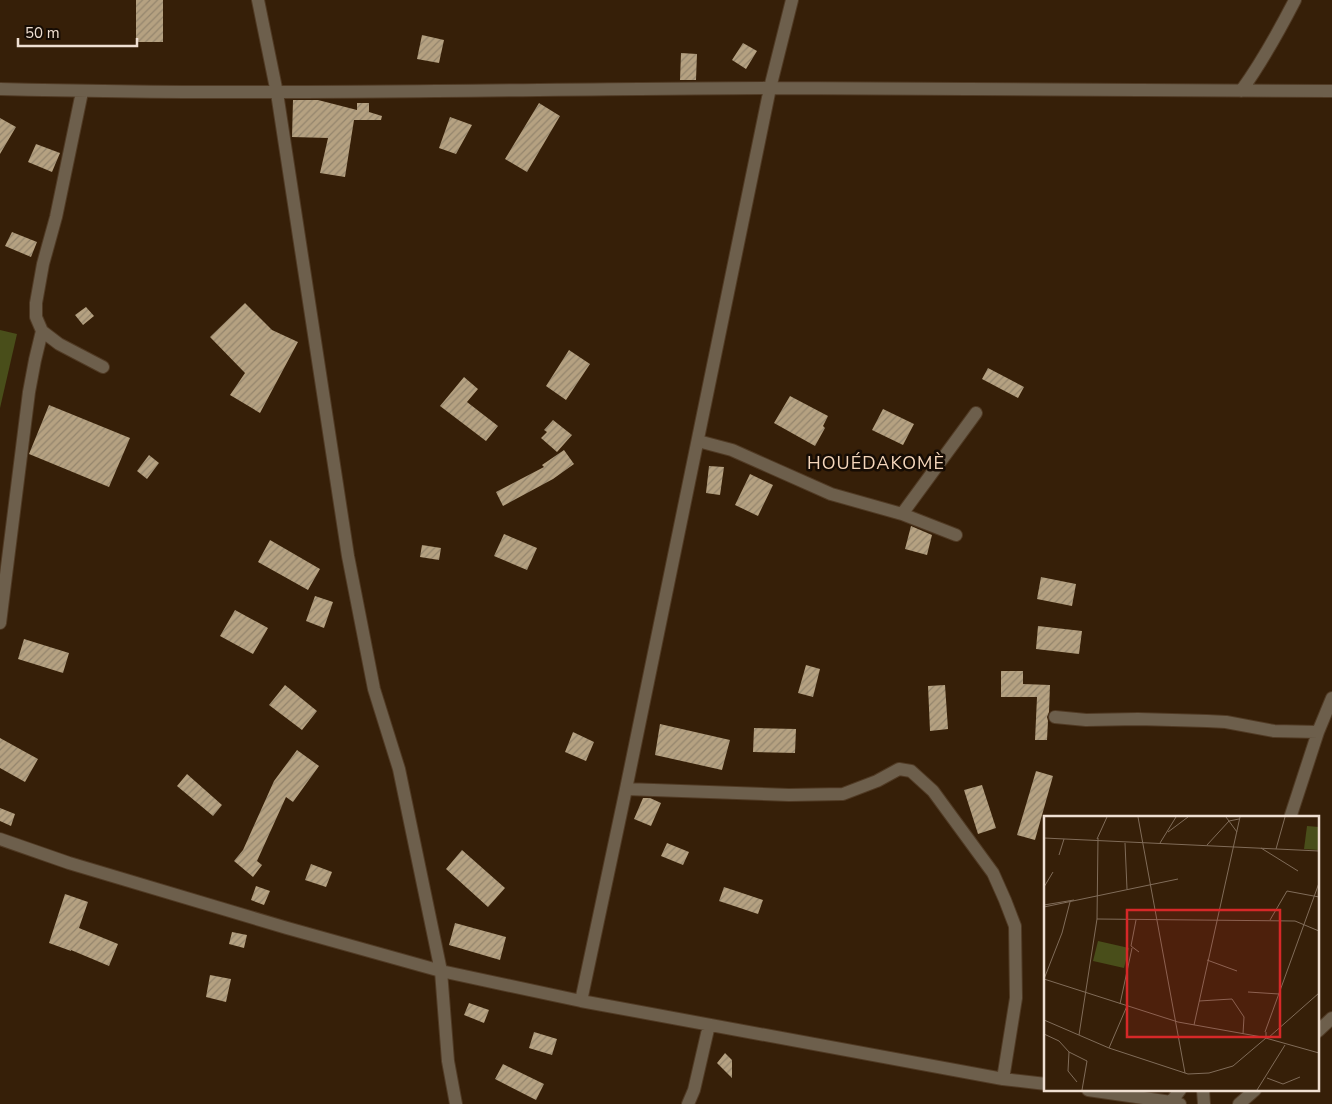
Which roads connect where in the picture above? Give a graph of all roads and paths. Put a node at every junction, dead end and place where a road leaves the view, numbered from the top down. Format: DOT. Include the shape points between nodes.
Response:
graph roads {
  1 [pos="258,0"];
  2 [pos="792,0"];
  3 [pos="1295,0"];
  4 [pos="770,88"];
  5 [pos="0,89"];
  6 [pos="1241,91"];
  7 [pos="1332,91"];
  8 [pos="82,92"];
  9 [pos="277,93"];
  10 [pos="42,331"];
  11 [pos="103,367"];
  12 [pos="976,412"];
  13 [pos="698,441"];
  14 [pos="902,514"];
  15 [pos="956,534"];
  16 [pos="0,623"];
  17 [pos="1332,698"];
  18 [pos="1055,717"];
  19 [pos="1318,732"];
  20 [pos="626,789"];
  21 [pos="1291,816"];
  22 [pos="0,839"];
  23 [pos="441,971"];
  24 [pos="581,1001"];
  25 [pos="1332,1018"];
  26 [pos="709,1025"];
  27 [pos="1320,1030"];
  28 [pos="1003,1079"];
  29 [pos="1044,1084"];
  30 [pos="1102,1092"];
  31 [pos="1252,1092"];
  32 [pos="1176,1103"];
  33 [pos="456,1104"];
  34 [pos="688,1104"];
  35 [pos="1239,1104"];
  1 -- 9 [label="street"];
  2 -- 4 [label="street"];
  3 -- 6 [label="street"];
  4 -- 6 [label="street"];
  4 -- 9 [label="street"];
  4 -- 13 [label="street"];
  5 -- 8 [label="street"];
  6 -- 7 [label="street"];
  8 -- 9 [label="street"];
  8 -- 10 [label="street" via="36,304 36,317"];
  9 -- 23 [label="street" via="348,556 374,690 399,769"];
  10 -- 11 [label="street" via="59,344"];
  10 -- 16 [label="street" via="29,392"];
  12 -- 14 [label="street"];
  13 -- 14 [label="street" via="732,450 831,494"];
  13 -- 20 [label="street"];
  14 -- 15 [label="street"];
  17 -- 19 [label="street"];
  18 -- 19 [label="street" via="1207,721 1274,731"];
  19 -- 21 [label="street"];
  20 -- 24 [label="street"];
  20 -- 28 [label="street" via="843,794 899,769 911,771 933,791 993,873 1014,926 1016,998"];
  22 -- 23 [label="street" via="69,863"];
  23 -- 24 [label="street"];
  23 -- 33 [label="street" via="448,1061"];
  24 -- 26 [label="street"];
  25 -- 27 [label="street"];
  26 -- 28 [label="street"];
  26 -- 34 [label="street"];
  28 -- 29 [label="street"];
  30 -- 32 [label="street"];
  31 -- 35 [label="street"];
}
